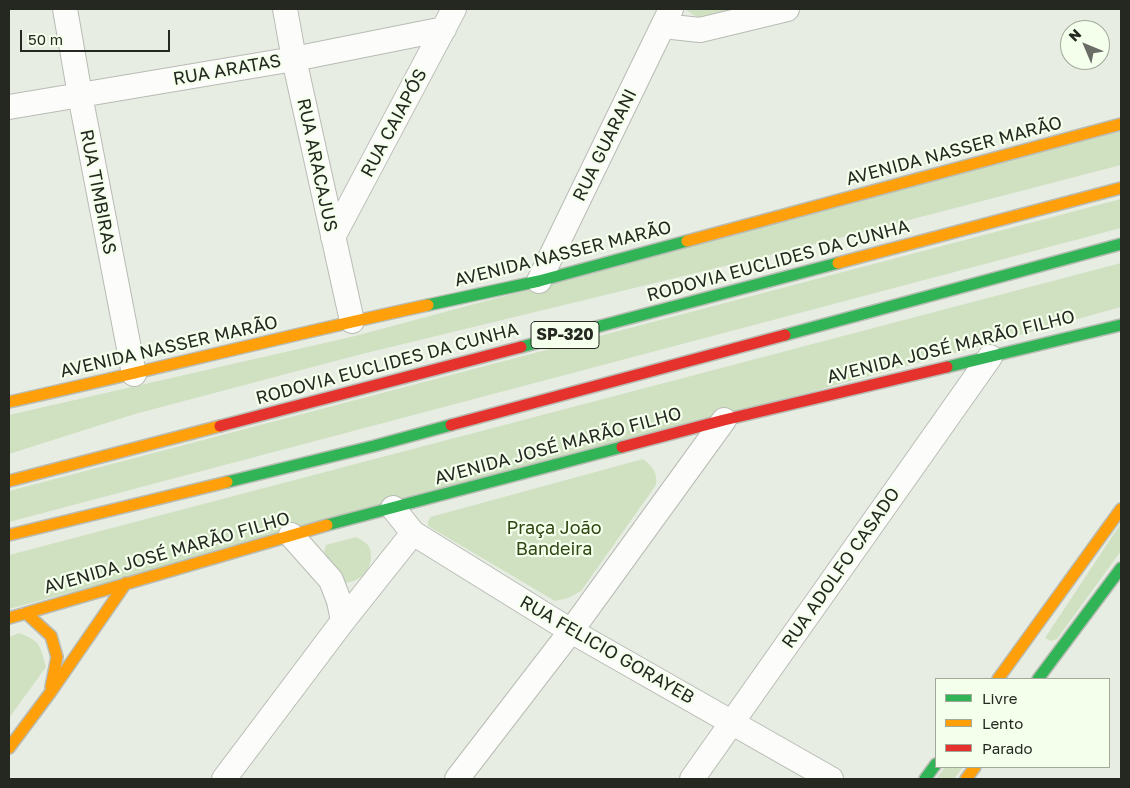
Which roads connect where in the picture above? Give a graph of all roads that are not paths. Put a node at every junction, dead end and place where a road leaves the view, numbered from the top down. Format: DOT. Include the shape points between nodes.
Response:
graph roads {
  1 [pos="65,9"];
  2 [pos="285,9"];
  3 [pos="787,9"];
  4 [pos="667,17"];
  5 [pos="449,19"];
  6 [pos="294,59"];
  7 [pos="80,94"];
  8 [pos="9,107"];
  9 [pos="1121,124"];
  10 [pos="1121,188"];
  11 [pos="333,237"];
  12 [pos="1121,244"];
  13 [pos="539,282"];
  14 [pos="352,321"];
  15 [pos="1121,325"];
  16 [pos="990,356"];
  17 [pos="134,374"];
  18 [pos="9,402"];
  19 [pos="724,420"];
  20 [pos="9,480"];
  21 [pos="393,508"];
  22 [pos="1121,508"];
  23 [pos="413,534"];
  24 [pos="9,535"];
  25 [pos="291,535"];
  26 [pos="1121,568"];
  27 [pos="126,583"];
  28 [pos="26,613"];
  29 [pos="9,618"];
  30 [pos="343,621"];
  31 [pos="571,631"];
  32 [pos="999,678"];
  33 [pos="1038,678"];
  34 [pos="50,693"];
  35 [pos="732,723"];
  36 [pos="9,748"];
  37 [pos="935,765"];
  38 [pos="974,768"];
  39 [pos="224,779"];
  40 [pos="457,779"];
  41 [pos="692,779"];
  42 [pos="831,779"];
  43 [pos="925,779"];
  44 [pos="966,779"];
  1 -- 7 [label="street, RUA TIMBIRAS"];
  2 -- 6 [label="street, RUA ARACAJUS"];
  3 -- 4 [label="street" via="700,30"];
  4 -- 13 [label="street, RUA GUARANI"];
  5 -- 6 [label="street, RUA ARATAS"];
  5 -- 11 [label="street, RUA CAIAPÓS"];
  6 -- 7 [label="street, RUA ARATAS"];
  6 -- 11 [label="street, RUA ARACAJUS"];
  7 -- 8 [label="street, RUA ARATAS"];
  7 -- 17 [label="street, RUA TIMBIRAS"];
  9 -- 13 [label="main road, AVENIDA NASSER MARÃO"];
  10 -- 20 [label="main road, RODOVIA EUCLIDES DA CUNHA / SP-320"];
  11 -- 14 [label="street, RUA ARACAJUS"];
  12 -- 24 [label="main road" via="374,446"];
  13 -- 14 [label="main road, AVENIDA NASSER MARÃO"];
  14 -- 17 [label="main road, AVENIDA NASSER MARÃO"];
  15 -- 16 [label="main road, AVENIDA JOSÉ MARÃO FILHO"];
  16 -- 19 [label="main road, AVENIDA JOSÉ MARÃO FILHO"];
  16 -- 35 [label="street, RUA ADOLFO CASADO"];
  17 -- 18 [label="main road, AVENIDA NASSER MARÃO"];
  19 -- 21 [label="main road, AVENIDA JOSÉ MARÃO FILHO"];
  19 -- 31 [label="street"];
  21 -- 23 [label="street, RUA FELICIO GORAYEB"];
  21 -- 25 [label="main road, AVENIDA JOSÉ MARÃO FILHO"];
  22 -- 32 [label="main road" via="1030,642"];
  23 -- 30 [label="street"];
  23 -- 31 [label="street, RUA FELICIO GORAYEB"];
  25 -- 27 [label="main road, AVENIDA JOSÉ MARÃO FILHO"];
  25 -- 30 [label="street" via="331,580"];
  26 -- 33 [label="main road" via="1049,657"];
  27 -- 28 [label="main road, AVENIDA JOSÉ MARÃO FILHO"];
  27 -- 34 [label="main road"];
  28 -- 29 [label="main road, AVENIDA JOSÉ MARÃO FILHO"];
  28 -- 34 [label="main road" via="51,636 57,657"];
  30 -- 39 [label="street"];
  31 -- 35 [label="street, RUA FELICIO GORAYEB"];
  31 -- 40 [label="street"];
  34 -- 36 [label="main road"];
  35 -- 41 [label="street, RUA ADOLFO CASADO"];
  35 -- 42 [label="street, RUA FELICIO GORAYEB"];
  37 -- 43 [label="main road"];
  38 -- 44 [label="main road"];
}
